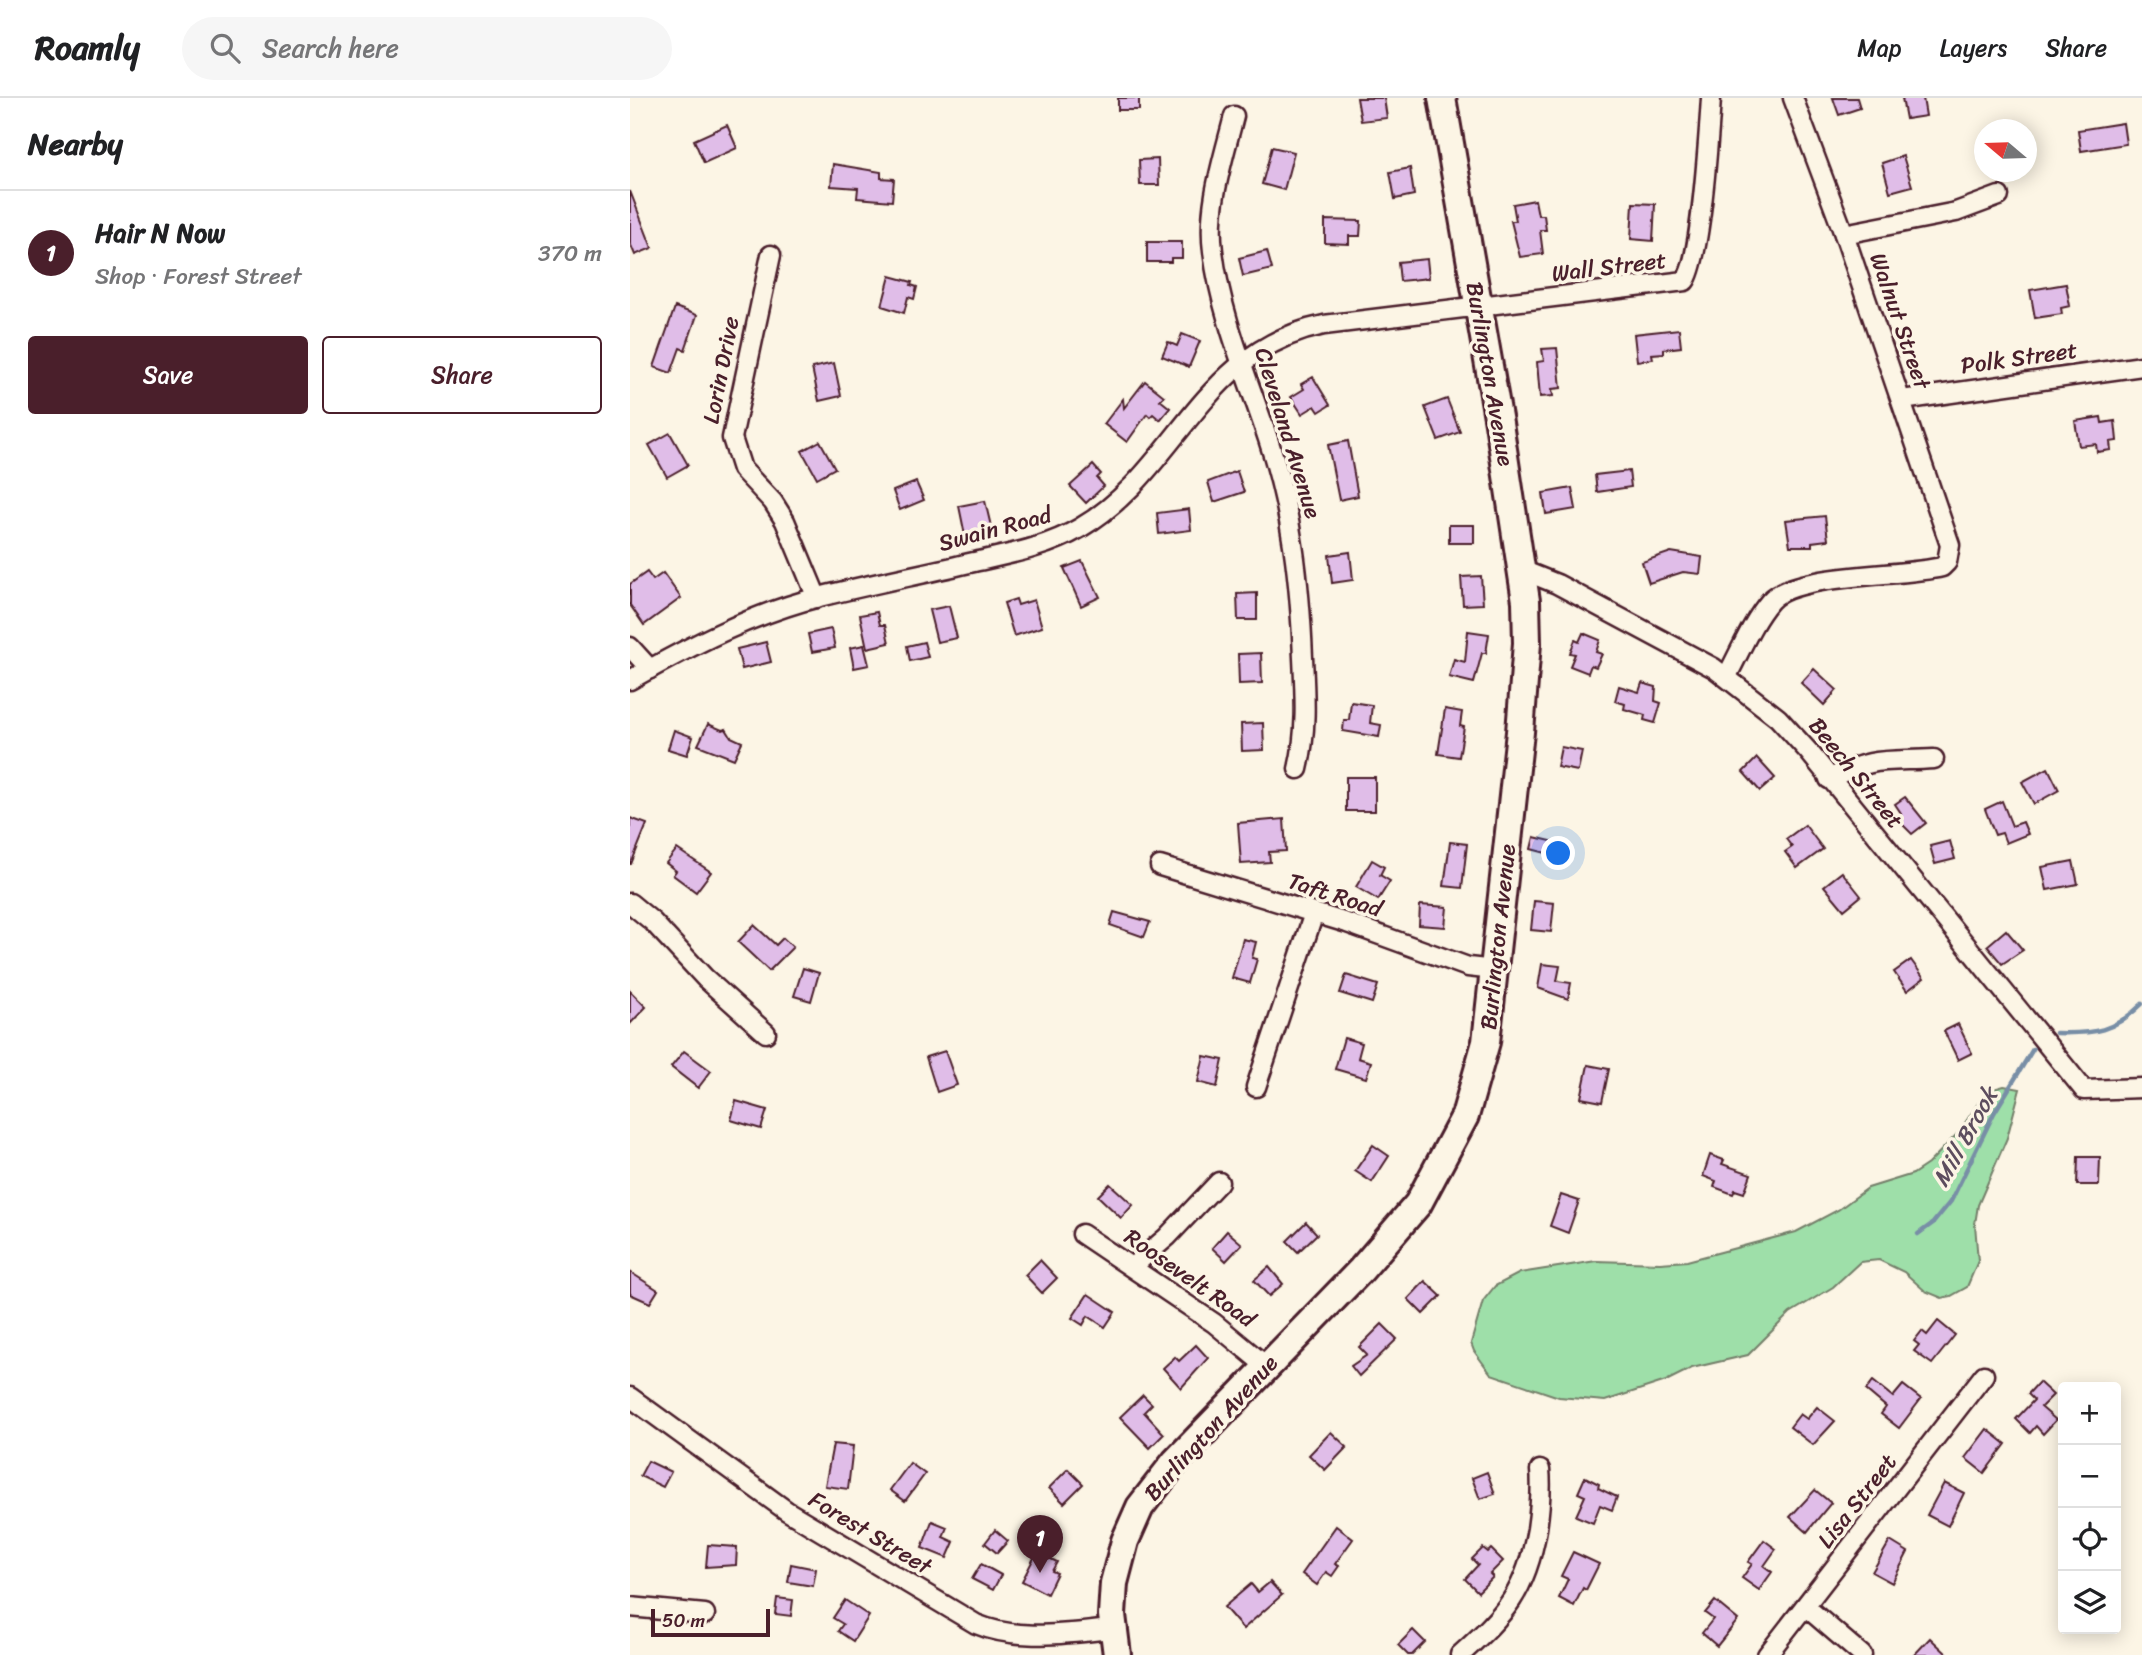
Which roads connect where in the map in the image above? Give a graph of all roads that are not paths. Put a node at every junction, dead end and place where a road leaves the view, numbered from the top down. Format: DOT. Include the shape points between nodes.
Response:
graph roads {
  1 [pos="1442,98"];
  2 [pos="1711,98"];
  3 [pos="1793,98"];
  4 [pos="1234,116"];
  5 [pos="1999,196"];
  6 [pos="1844,234"];
  7 [pos="771,255"];
  8 [pos="1479,308"];
  9 [pos="1239,363"];
  10 [pos="2142,366"];
  11 [pos="1902,400"];
  12 [pos="1522,570"];
  13 [pos="817,598"];
  14 [pos="630,647"];
  15 [pos="650,669"];
  16 [pos="1727,676"];
  17 [pos="630,680"];
  18 [pos="1934,759"];
  19 [pos="1298,769"];
  20 [pos="1829,779"];
  21 [pos="1160,866"];
  22 [pos="630,903"];
  23 [pos="1314,913"];
  24 [pos="1495,970"];
  25 [pos="766,1033"];
  26 [pos="1256,1087"];
  27 [pos="2142,1088"];
  28 [pos="1219,1182"];
  29 [pos="1082,1234"];
  30 [pos="1132,1267"];
  31 [pos="1266,1366"];
  32 [pos="1984,1375"];
  33 [pos="630,1397"];
  34 [pos="1539,1469"];
  35 [pos="630,1607"];
  36 [pos="1807,1607"];
  37 [pos="705,1615"];
  38 [pos="1113,1629"];
  39 [pos="1117,1655"];
  40 [pos="1460,1655"];
  41 [pos="1767,1655"];
  42 [pos="1862,1655"];
  1 -- 8 [label="main road, Burlington Avenue"];
  2 -- 8 [label="street, Wall Street" via="1701,205 1691,271 1685,281"];
  3 -- 6 [label="street, Walnut Street"];
  4 -- 9 [label="street, Cleveland Avenue" via="1215,193 1212,239"];
  5 -- 6 [label="street" via="1956,212"];
  6 -- 11 [label="street, Walnut Street"];
  7 -- 13 [label="street, Lorin Drive" via="732,438 742,469 785,521"];
  8 -- 9 [label="street, Swain Road" via="1304,330 1283,336"];
  8 -- 12 [label="main road, Burlington Avenue"];
  9 -- 13 [label="street, Swain Road" via="1120,497 1077,530 1008,554"];
  9 -- 19 [label="street, Cleveland Avenue" via="1286,498 1295,549 1306,724"];
  10 -- 11 [label="street, Polk Street"];
  11 -- 16 [label="street, Walnut Street" via="1950,545 1947,562 1923,572 1783,590 1766,606"];
  12 -- 16 [label="street, Beech Street" via="1557,583"];
  12 -- 24 [label="main road, Burlington Avenue" via="1527,643"];
  13 -- 15 [label="street, Swain Road" via="728,629"];
  14 -- 15 [label="street"];
  15 -- 17 [label="street, Swain Road"];
  16 -- 20 [label="street, Beech Street" via="1778,718"];
  18 -- 20 [label="street" via="1872,760"];
  20 -- 27 [label="street, Beech Street" via="2084,1090"];
  21 -- 23 [label="street, Taft Road"];
  22 -- 25 [label="street"];
  23 -- 24 [label="street, Taft Road" via="1468,967"];
  23 -- 26 [label="street"];
  24 -- 31 [label="main road, Burlington Avenue" via="1475,1090 1434,1179 1396,1231"];
  28 -- 30 [label="street"];
  29 -- 30 [label="street, Roosevelt Road"];
  30 -- 31 [label="street, Roosevelt Road" via="1214,1323"];
  31 -- 38 [label="main road, Burlington Avenue" via="1166,1472 1140,1507 1118,1565"];
  32 -- 36 [label="street, Lisa Street"];
  33 -- 38 [label="street, Forest Street" via="787,1511 976,1624 1029,1635"];
  34 -- 40 [label="street" via="1541,1499 1526,1576 1502,1614"];
  35 -- 37 [label="street"];
  36 -- 41 [label="street, Lisa Street"];
  36 -- 42 [label="street"];
  38 -- 39 [label="main road, Burlington Avenue"];
}
